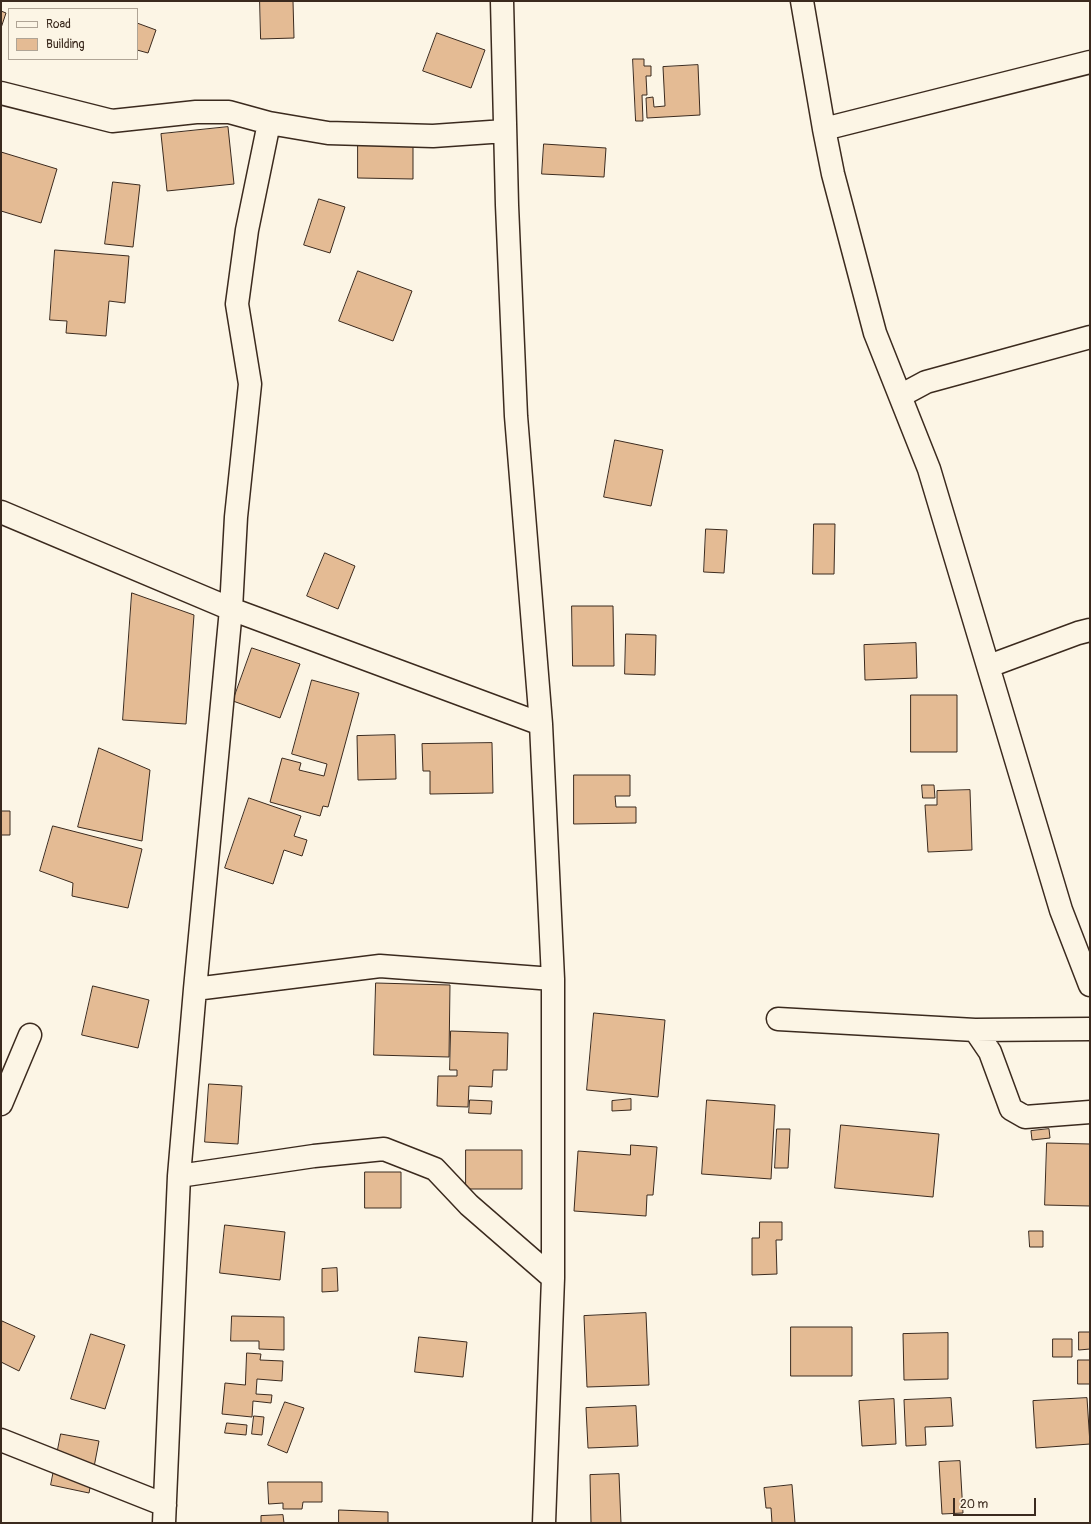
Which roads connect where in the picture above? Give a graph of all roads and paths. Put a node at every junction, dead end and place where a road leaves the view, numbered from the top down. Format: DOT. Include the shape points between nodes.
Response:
graph roads {
  1 [pos="502,1"];
  2 [pos="802,1"];
  3 [pos="1090,62"];
  4 [pos="1,93"];
  5 [pos="269,123"];
  6 [pos="824,129"];
  7 [pos="505,131"];
  8 [pos="1090,337"];
  9 [pos="900,396"];
  10 [pos="1,512"];
  11 [pos="231,609"];
  12 [pos="1090,630"];
  13 [pos="988,666"];
  14 [pos="542,724"];
  15 [pos="553,979"];
  16 [pos="1090,985"];
  17 [pos="195,989"];
  18 [pos="778,1020"];
  19 [pos="1090,1029"];
  20 [pos="975,1030"];
  21 [pos="30,1035"];
  22 [pos="1,1104"];
  23 [pos="1090,1112"];
  24 [pos="179,1176"];
  25 [pos="553,1278"];
  26 [pos="1,1440"];
  27 [pos="164,1514"];
  28 [pos="544,1523"];
  1 -- 7 [label="street"];
  2 -- 6 [label="street"];
  3 -- 6 [label="street"];
  4 -- 5 [label="street" via="112,121 196,112 229,112"];
  5 -- 7 [label="street" via="328,133 434,136"];
  5 -- 11 [label="street" via="247,230 237,304 250,384 236,517"];
  6 -- 9 [label="street" via="835,182 875,333"];
  7 -- 14 [label="street" via="516,416"];
  8 -- 9 [label="street" via="926,382"];
  9 -- 13 [label="street" via="930,469"];
  10 -- 11 [label="street"];
  11 -- 14 [label="street"];
  11 -- 17 [label="street"];
  12 -- 13 [label="street"];
  13 -- 16 [label="street" via="1061,910"];
  14 -- 15 [label="street"];
  15 -- 17 [label="street" via="380,966"];
  15 -- 25 [label="street"];
  17 -- 24 [label="street"];
  18 -- 20 [label="street"];
  19 -- 20 [label="street"];
  20 -- 23 [label="street" via="990,1052 1011,1109 1024,1116"];
  21 -- 22 [label="street"];
  24 -- 25 [label="street" via="314,1156 384,1149 435,1169 469,1204"];
  24 -- 27 [label="street"];
  25 -- 28 [label="street"];
  26 -- 27 [label="street"];
}
